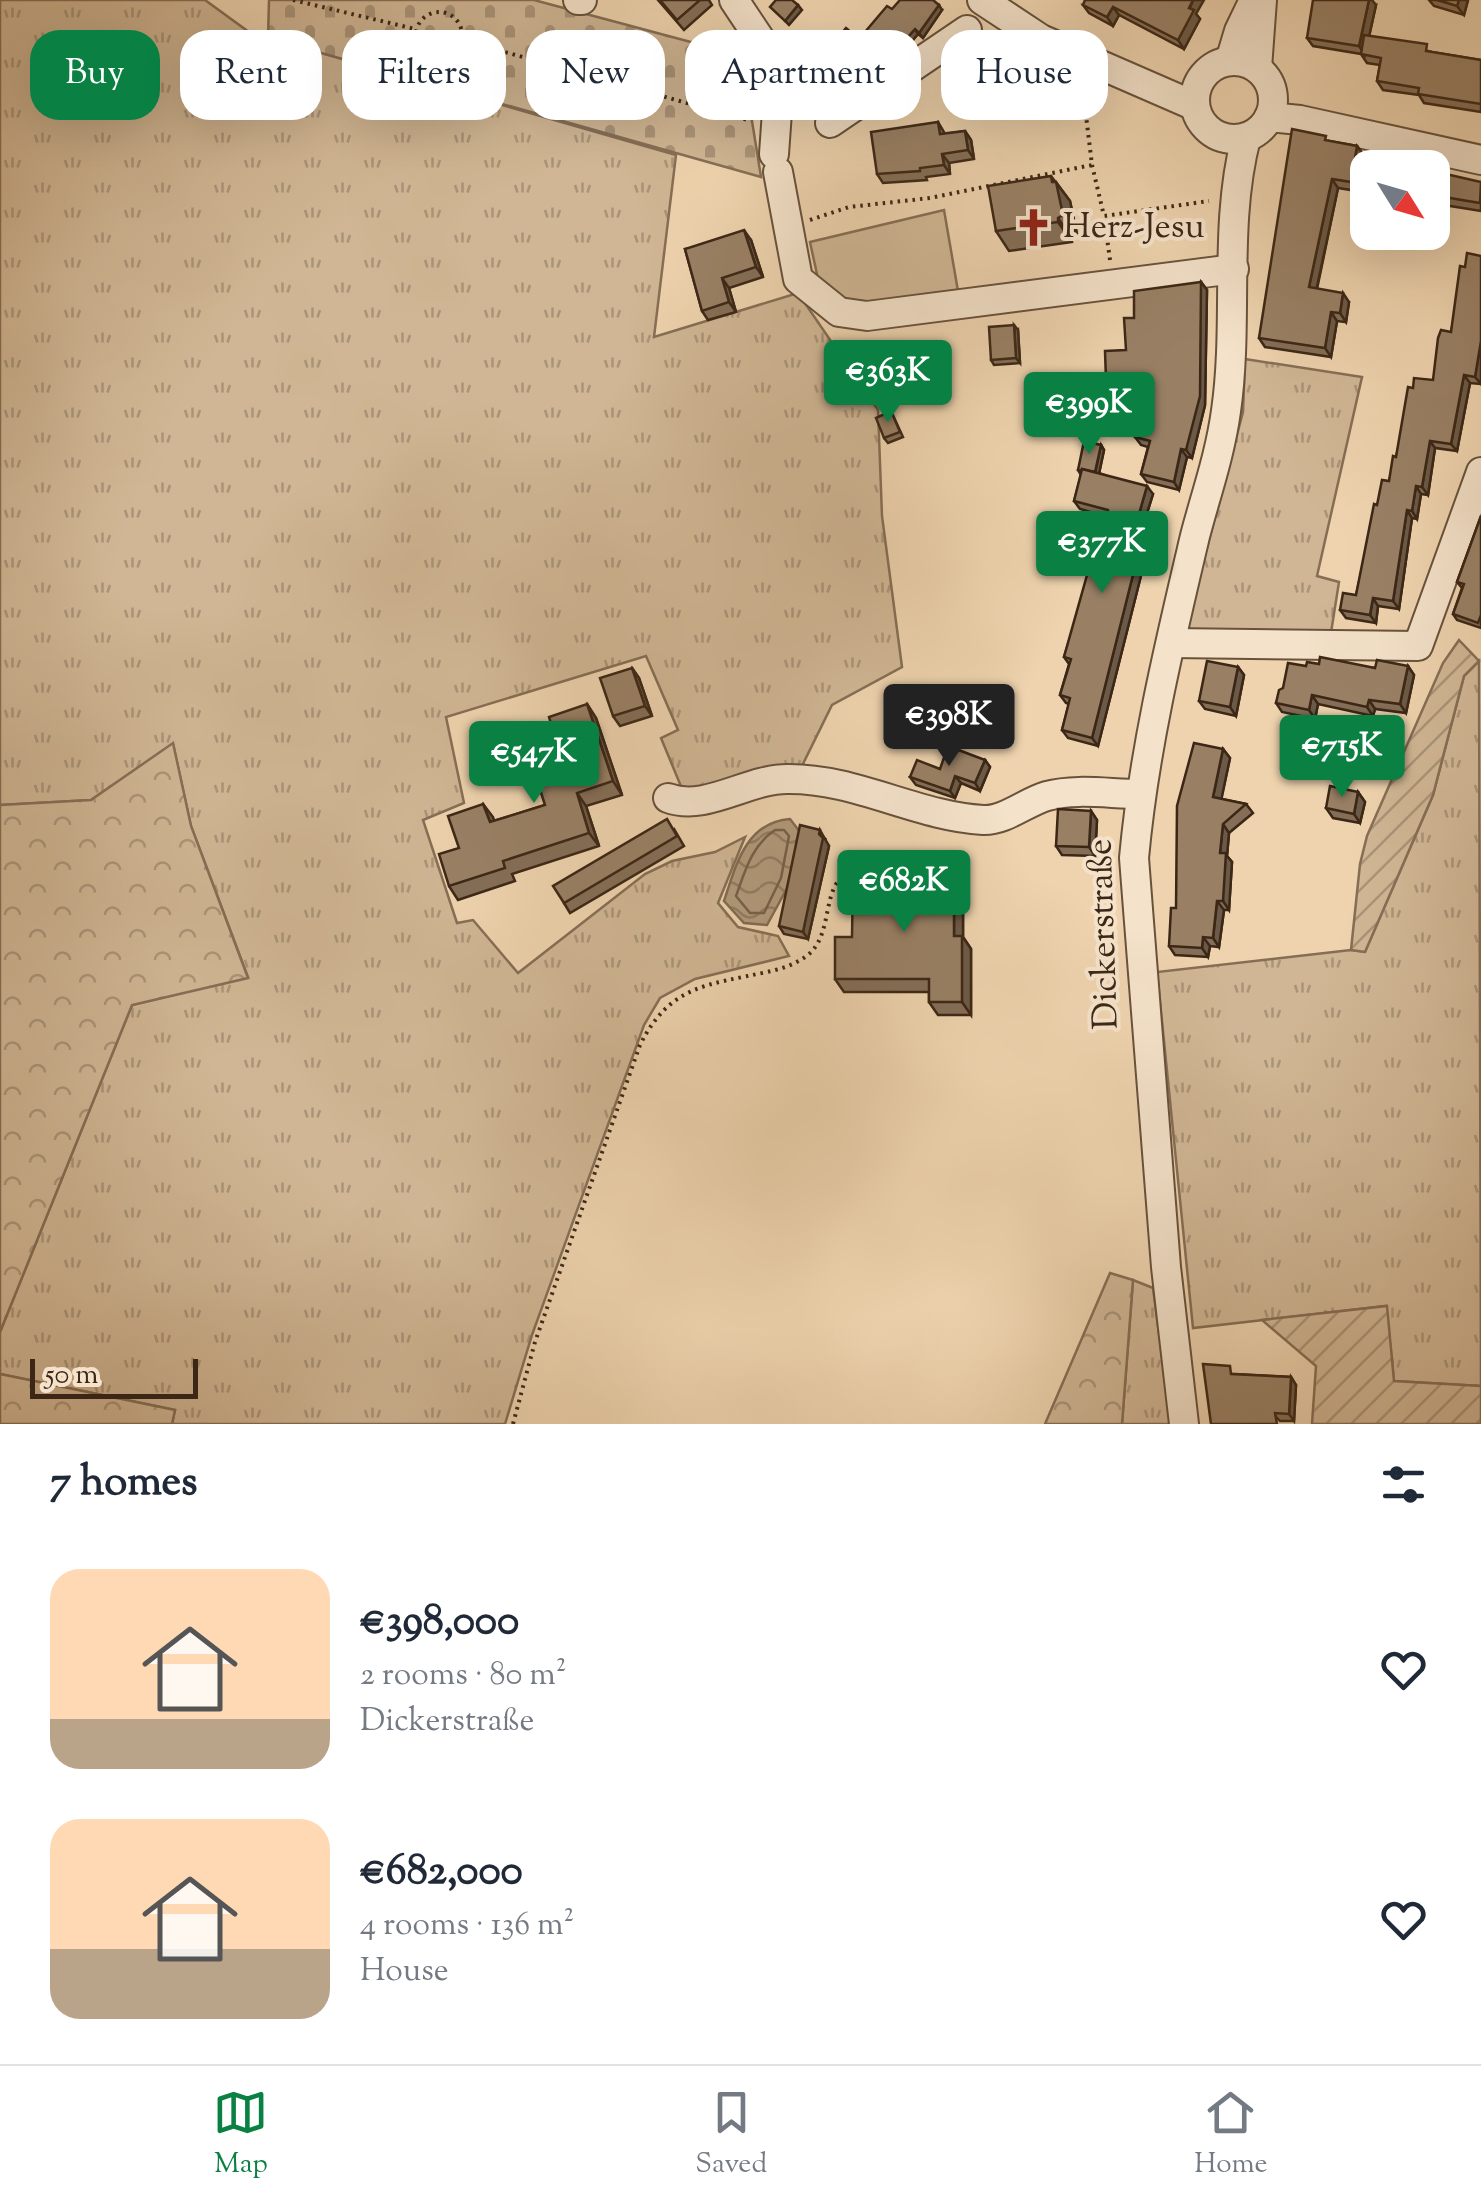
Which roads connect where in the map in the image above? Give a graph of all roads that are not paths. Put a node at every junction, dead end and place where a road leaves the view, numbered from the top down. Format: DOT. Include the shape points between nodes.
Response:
graph roads {
  1 [pos="734,0"];
  2 [pos="982,0"];
  3 [pos="1254,0"];
  4 [pos="1262,0"];
  5 [pos="1029,30"];
  6 [pos="941,48"];
  7 [pos="1108,61"];
  8 [pos="1108,67"];
  9 [pos="1202,77"];
  10 [pos="1257,85"];
  11 [pos="1194,106"];
  12 [pos="830,124"];
  13 [pos="1233,138"];
  14 [pos="1481,160"];
  15 [pos="1234,269"];
  16 [pos="1481,472"];
  17 [pos="1171,643"];
  18 [pos="1140,794"];
  19 [pos="668,798"];
  20 [pos="1184,1424"];
  1 -- 15 [label="street" via="780,68 776,151 798,279 838,312 867,316"];
  2 -- 5 [label="street"];
  3 -- 10 [label="street"];
  4 -- 10 [label="street"];
  6 -- 12 [label="street"];
  7 -- 9 [label="street"];
  8 -- 11 [label="street"];
  9 -- 10 [label="street" via="1211,68"];
  9 -- 11 [label="street"];
  10 -- 13 [label="street" via="1264,126"];
  10 -- 14 [label="street" via="1300,120"];
  11 -- 13 [label="street" via="1203,125"];
  13 -- 15 [label="street, Dickerstraße" via="1239,173"];
  13 -- 15 [label="street, Dickerstraße" via="1222,199"];
  15 -- 17 [label="street, Dickerstraße" via="1227,407"];
  16 -- 17 [label="street" via="1418,646"];
  17 -- 18 [label="street, Dickerstraße"];
  18 -- 19 [label="street" via="1064,793 989,820 938,814 808,780 767,780 683,804"];
  18 -- 20 [label="street, Dickerstraße" via="1134,858 1138,925"];
}
